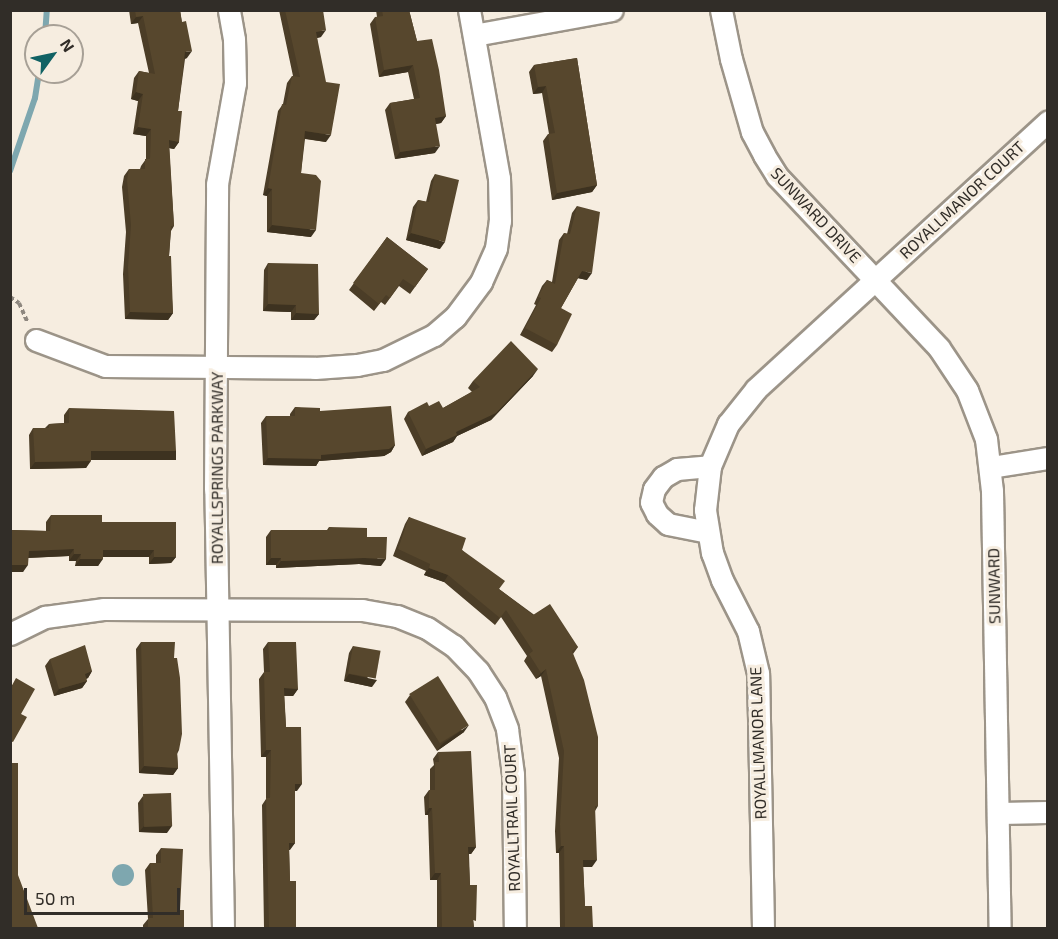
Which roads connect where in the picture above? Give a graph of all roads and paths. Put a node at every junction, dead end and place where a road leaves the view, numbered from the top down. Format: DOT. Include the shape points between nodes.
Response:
graph roads {
  1 [pos="229,10"];
  2 [pos="470,10"];
  3 [pos="612,10"];
  4 [pos="721,10"];
  5 [pos="474,35"];
  6 [pos="1047,121"];
  7 [pos="876,280"];
  8 [pos="10,297"];
  9 [pos="36,340"];
  10 [pos="217,366"];
  11 [pos="1047,458"];
  12 [pos="710,466"];
  13 [pos="991,467"];
  14 [pos="708,532"];
  15 [pos="218,608"];
  16 [pos="10,634"];
  17 [pos="1047,812"];
  18 [pos="999,813"];
  19 [pos="223,928"];
  20 [pos="515,928"];
  21 [pos="763,928"];
  22 [pos="1000,928"];
  1 -- 10 [label="street, ROYALLSPRINGS PARKWAY" via="235,83 217,182"];
  2 -- 5 [label="street"];
  3 -- 5 [label="street"];
  4 -- 7 [label="street, SUNWARD DRIVE" via="730,59 752,132 764,155 777,176"];
  5 -- 10 [label="street" via="501,207 492,259 470,299 434,335 383,360 315,368"];
  6 -- 7 [label="street, ROYALLMANOR COURT"];
  7 -- 12 [label="street, ROYALLMANOR LANE" via="746,399 721,436"];
  7 -- 13 [label="street, SUNWARD" via="954,368 977,413"];
  8 -- 9 [label="path" via="19,303"];
  9 -- 10 [label="street" via="105,366"];
  10 -- 15 [label="street, ROYALLSPRINGS PARKWAY"];
  11 -- 13 [label="street"];
  12 -- 14 [label="street, ROYALLMANOR LANE" via="705,510"];
  12 -- 14 [label="street" via="677,469 663,477 651,502 668,524"];
  13 -- 18 [label="street, SUNWARD"];
  14 -- 21 [label="street, ROYALLMANOR LANE" via="716,567 748,632 758,673"];
  15 -- 16 [label="street, ROYALLTRAIL COURT" via="88,610 45,617"];
  15 -- 19 [label="street, ROYALLSPRINGS PARKWAY"];
  15 -- 20 [label="street, ROYALLTRAIL COURT" via="380,612 427,628 468,660 495,697 510,743"];
  17 -- 18 [label="street"];
  18 -- 22 [label="street, SUNWARD"];
}
